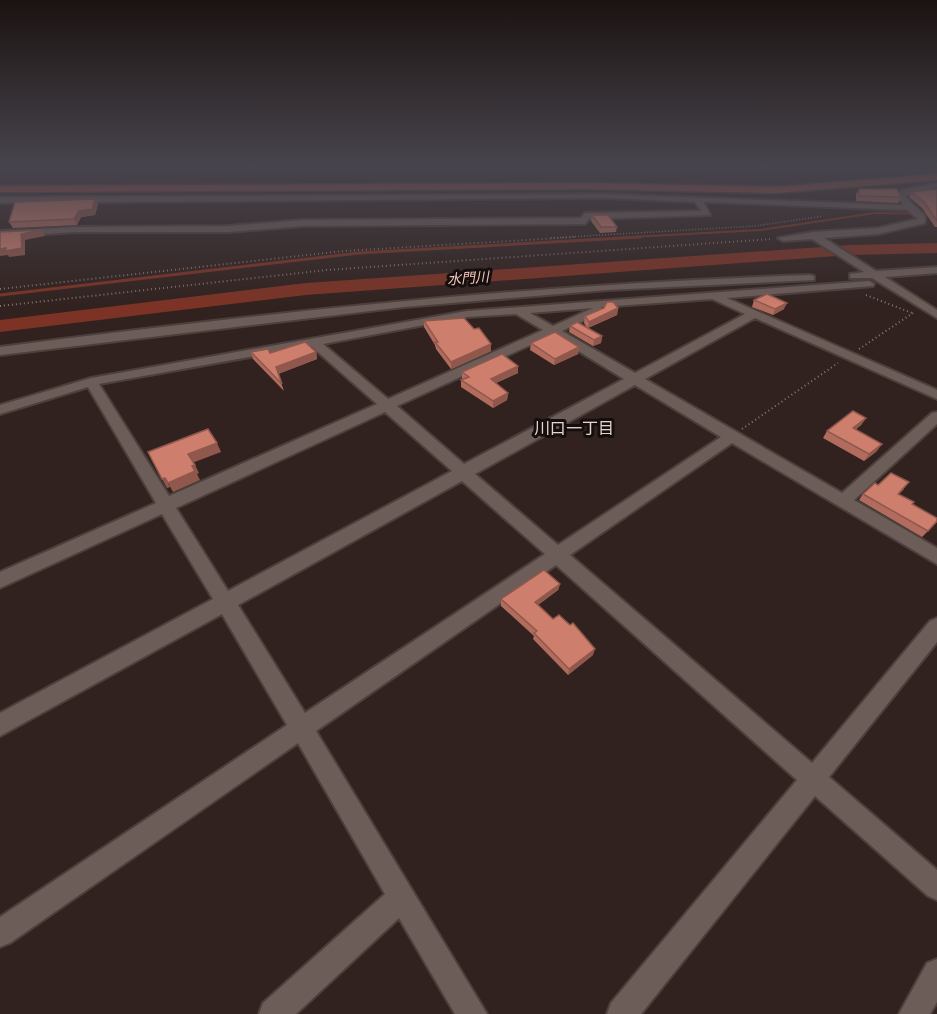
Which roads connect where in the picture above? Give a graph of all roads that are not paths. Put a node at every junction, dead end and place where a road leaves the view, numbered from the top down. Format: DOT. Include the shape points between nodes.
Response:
graph roads {
  1 [pos="706,211"];
  2 [pos="913,211"];
  3 [pos="0,234"];
  4 [pos="816,237"];
  5 [pos="783,238"];
  6 [pos="937,270"];
  7 [pos="869,276"];
  8 [pos="831,278"];
  9 [pos="761,291"];
  10 [pos="715,297"];
  11 [pos="605,306"];
  12 [pos="519,311"];
  13 [pos="754,314"];
  14 [pos="937,315"];
  15 [pos="553,331"];
  16 [pos="313,341"];
  17 [pos="0,351"];
  18 [pos="634,380"];
  19 [pos="91,382"];
  20 [pos="937,395"];
  21 [pos="386,405"];
  22 [pos="0,410"];
  23 [pos="937,416"];
  24 [pos="731,436"];
  25 [pos="465,472"];
  26 [pos="842,502"];
  27 [pos="167,505"];
  28 [pos="558,553"];
  29 [pos="937,557"];
  30 [pos="0,580"];
  31 [pos="225,601"];
  32 [pos="937,627"];
  33 [pos="0,725"];
  34 [pos="301,727"];
  35 [pos="814,777"];
  36 [pos="937,887"];
  37 [pos="402,897"];
  38 [pos="0,933"];
  39 [pos="937,973"];
  40 [pos="274,1014"];
  41 [pos="472,1014"];
  42 [pos="622,1014"];
  43 [pos="914,1014"];
  1 -- 3 [label="street" via="585,216 585,221 68,228"];
  2 -- 4 [label="street" via="921,221 878,231"];
  4 -- 5 [label="street"];
  4 -- 7 [label="street"];
  6 -- 7 [label="street"];
  7 -- 8 [label="street"];
  7 -- 9 [label="street" via="842,286"];
  7 -- 14 [label="street"];
  8 -- 9 [label="street"];
  8 -- 17 [label="street" via="704,279 457,298 237,319"];
  9 -- 10 [label="street"];
  10 -- 11 [label="street"];
  10 -- 13 [label="street"];
  11 -- 12 [label="street"];
  11 -- 15 [label="street"];
  12 -- 15 [label="street"];
  12 -- 16 [label="street" via="466,314"];
  13 -- 18 [label="street"];
  13 -- 20 [label="street"];
  15 -- 18 [label="street"];
  15 -- 21 [label="street"];
  16 -- 19 [label="street"];
  16 -- 21 [label="street"];
  18 -- 24 [label="street"];
  18 -- 25 [label="street"];
  19 -- 22 [label="street"];
  19 -- 27 [label="street"];
  21 -- 25 [label="street"];
  21 -- 27 [label="street"];
  23 -- 26 [label="street"];
  24 -- 26 [label="street"];
  24 -- 28 [label="street"];
  25 -- 28 [label="street"];
  25 -- 31 [label="street"];
  26 -- 29 [label="street"];
  27 -- 30 [label="street"];
  27 -- 31 [label="street"];
  28 -- 34 [label="street"];
  28 -- 35 [label="street"];
  31 -- 33 [label="street"];
  31 -- 34 [label="street"];
  32 -- 35 [label="street"];
  34 -- 37 [label="street"];
  34 -- 38 [label="street"];
  35 -- 36 [label="street"];
  35 -- 42 [label="street"];
  37 -- 40 [label="street"];
  37 -- 41 [label="street"];
  39 -- 43 [label="street"];
}
